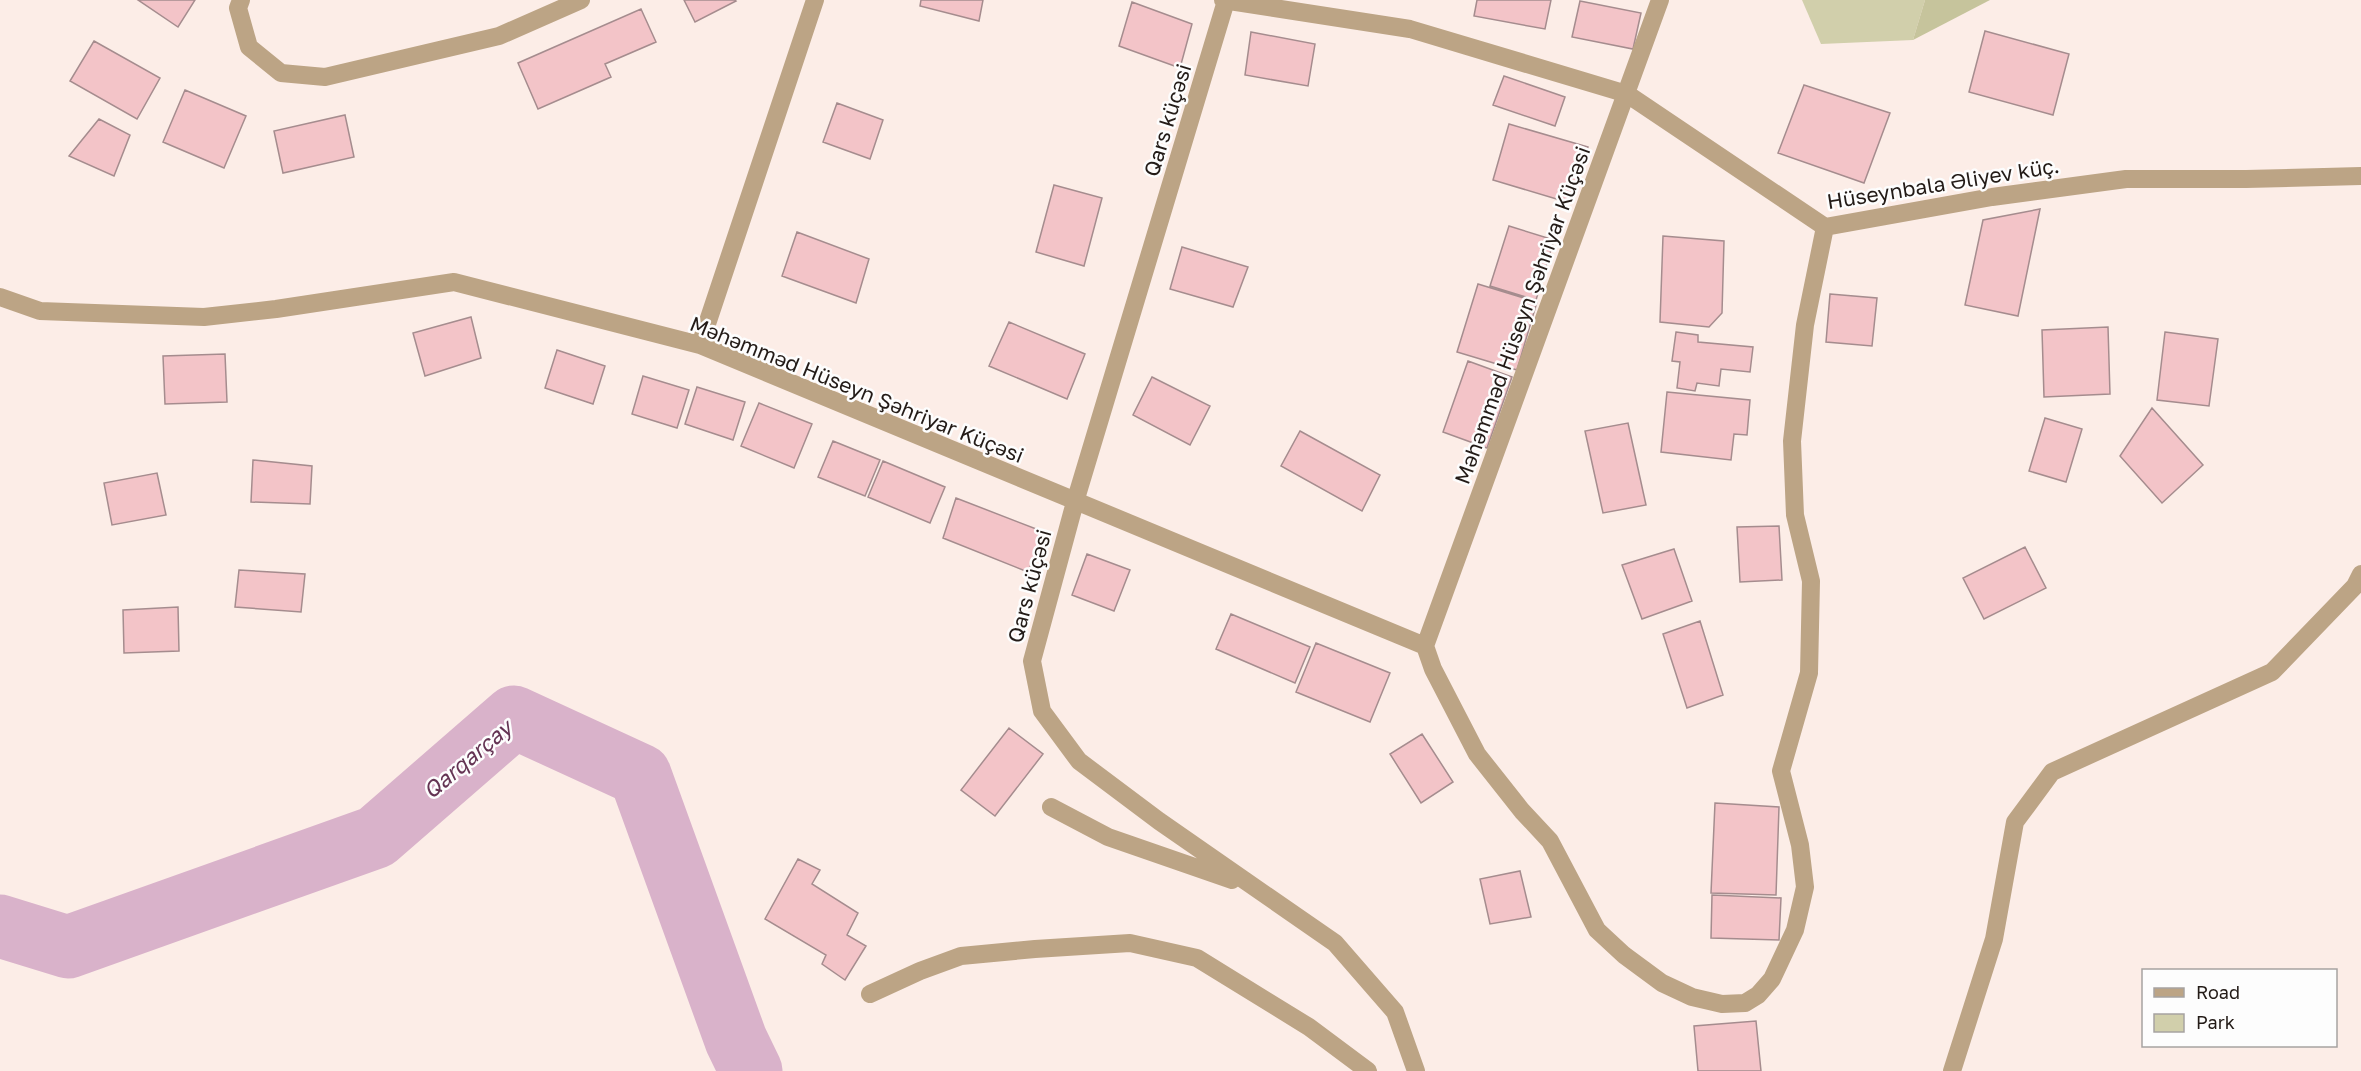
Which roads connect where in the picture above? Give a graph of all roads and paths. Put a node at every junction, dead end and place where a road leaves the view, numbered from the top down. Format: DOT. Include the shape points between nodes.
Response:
graph roads {
  1 [pos="241,0"];
  2 [pos="581,0"];
  3 [pos="815,0"];
  4 [pos="1660,0"];
  5 [pos="1225,1"];
  6 [pos="1627,94"];
  7 [pos="2361,176"];
  8 [pos="1825,227"];
  9 [pos="0,297"];
  10 [pos="700,345"];
  11 [pos="1075,502"];
  12 [pos="2361,574"];
  13 [pos="1425,646"];
  14 [pos="1052,807"];
  15 [pos="1253,887"];
  16 [pos="870,994"];
  17 [pos="1368,1071"];
  18 [pos="1416,1071"];
  19 [pos="1952,1071"];
  1 -- 2 [label="street" via="238,8 249,47 281,73 325,77 499,36"];
  3 -- 10 [label="street"];
  4 -- 6 [label="street, Məhəmməd Hüseyn Şəhriyar Küçəsi"];
  5 -- 6 [label="street, Hüseynbala Əliyev küç." via="1410,29"];
  5 -- 11 [label="street, Qars küçəsi"];
  6 -- 8 [label="street, Hüseynbala Əliyev küç."];
  6 -- 13 [label="street, Məhəmməd Hüseyn Şəhriyar Küçəsi"];
  7 -- 8 [label="street, Hüseynbala Əliyev küç." via="2126,179 1992,197"];
  8 -- 13 [label="street" via="1805,325 1792,441 1796,515 1810,581 1809,673 1781,771 1800,845 1805,886 1795,930 1772,979 1758,995 1745,1003 1722,1004 1692,997 1662,983 1597,930 1550,841 1478,754"];
  9 -- 10 [label="street, Məhəmməd Hüseyn Şəhriyar Küçəsi" via="40,311 204,317 454,282"];
  10 -- 11 [label="street, Məhəmməd Hüseyn Şəhriyar Küçəsi"];
  11 -- 13 [label="street, Məhəmməd Hüseyn Şəhriyar Küçəsi"];
  11 -- 15 [label="street, Qars küçəsi" via="1032,662 1042,711 1079,761"];
  12 -- 19 [label="street" via="2355,586 2272,672 2052,772 2015,822 1994,939"];
  14 -- 15 [label="street" via="1108,837"];
  15 -- 18 [label="street, Qars küçəsi" via="1335,943 1395,1012"];
  16 -- 17 [label="street" via="961,956 1131,943 1197,958 1309,1027"];
}
